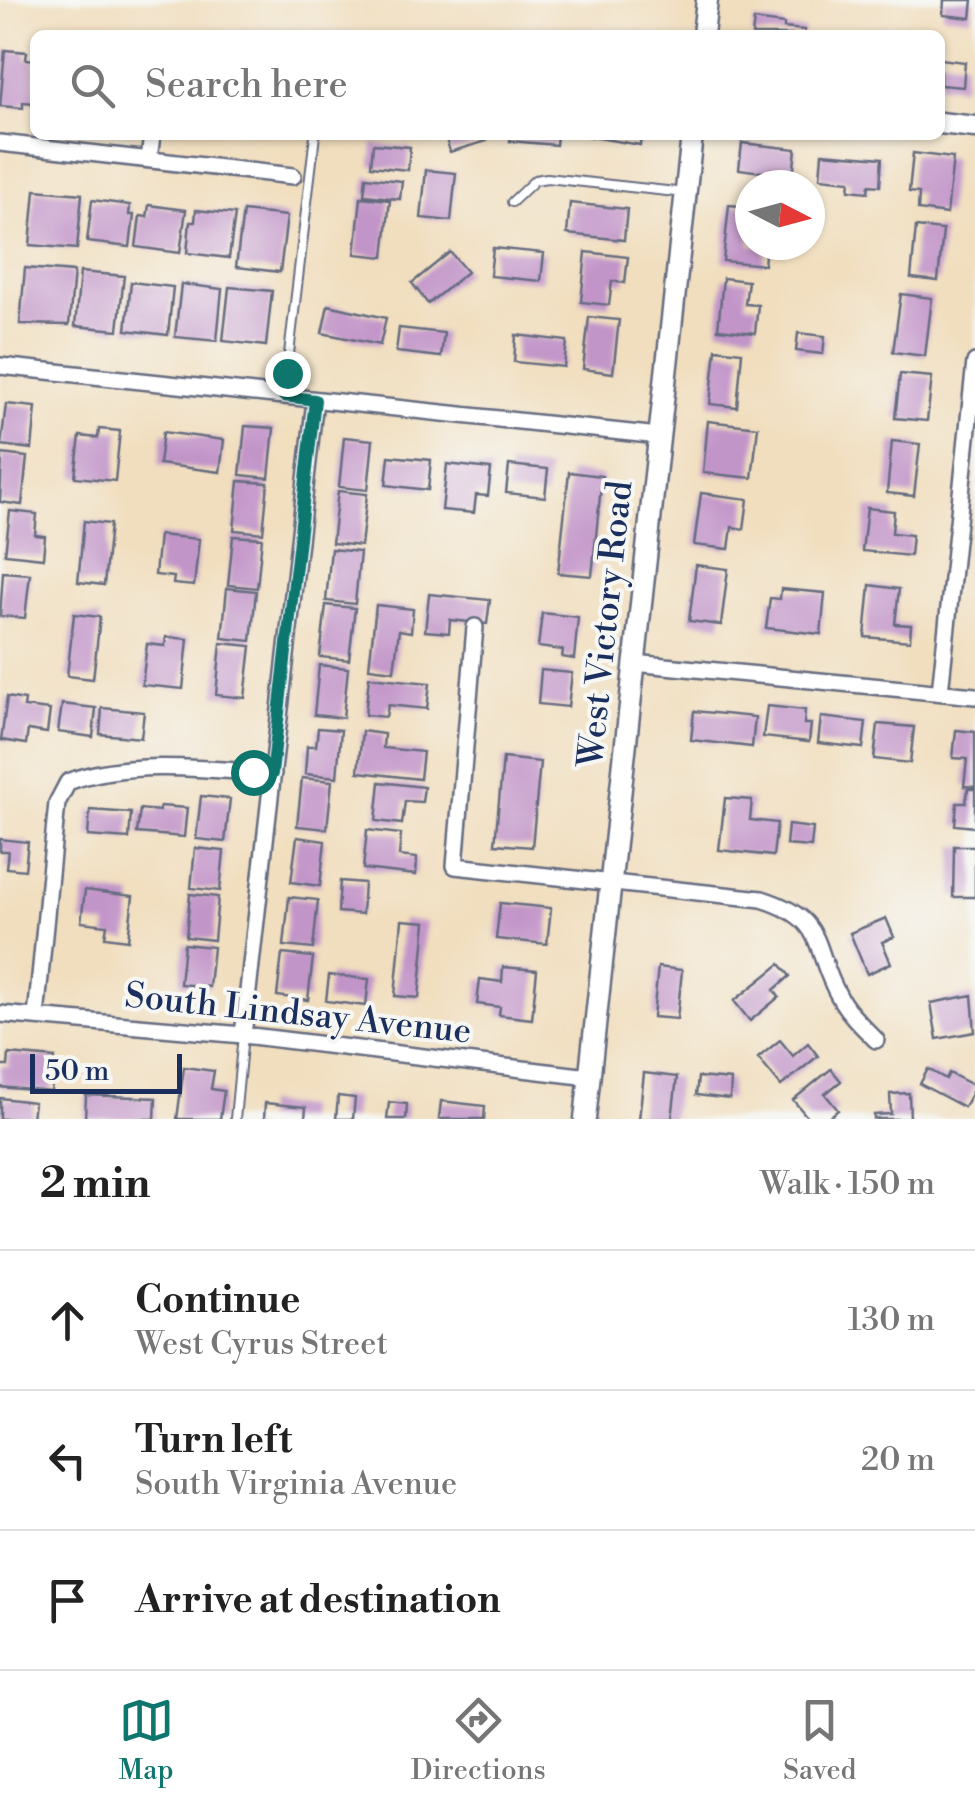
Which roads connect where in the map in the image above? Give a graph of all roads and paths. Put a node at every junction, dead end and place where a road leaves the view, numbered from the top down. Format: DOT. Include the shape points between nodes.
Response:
graph roads {
  1 [pos="707,0"];
  2 [pos="704,30"];
  3 [pos="945,124"];
  4 [pos="975,127"];
  5 [pos="152,140"];
  6 [pos="314,140"];
  7 [pos="691,140"];
  8 [pos="1,148"];
  9 [pos="150,160"];
  10 [pos="292,176"];
  11 [pos="685,192"];
  12 [pos="512,202"];
  13 [pos="975,362"];
  14 [pos="0,366"];
  15 [pos="284,396"];
  16 [pos="315,400"];
  17 [pos="659,436"];
  18 [pos="475,627"];
  19 [pos="634,663"];
  20 [pos="940,692"];
  21 [pos="975,696"];
  22 [pos="272,774"];
  23 [pos="610,884"];
  24 [pos="0,1014"];
  25 [pos="36,1018"];
  26 [pos="243,1035"];
  27 [pos="876,1040"];
  28 [pos="589,1077"];
  29 [pos="234,1119"];
  30 [pos="584,1119"];
  1 -- 2 [label="street"];
  3 -- 4 [label="street"];
  5 -- 9 [label="street"];
  6 -- 15 [label="lane"];
  7 -- 11 [label="street, West Victory Road"];
  8 -- 9 [label="street"];
  9 -- 10 [label="street"];
  11 -- 12 [label="lane" via="547,178 535,180"];
  11 -- 17 [label="street, West Victory Road"];
  13 -- 20 [label="street"];
  14 -- 15 [label="street"];
  15 -- 16 [label="street"];
  16 -- 17 [label="street"];
  16 -- 22 [label="street"];
  17 -- 19 [label="street, West Victory Road"];
  18 -- 23 [label="street" via="454,866"];
  19 -- 20 [label="street"];
  19 -- 23 [label="street, West Victory Road"];
  20 -- 21 [label="street"];
  22 -- 25 [label="street" via="187,767 95,772 68,782 58,804"];
  22 -- 26 [label="street"];
  23 -- 27 [label="street" via="786,906 806,920 838,996"];
  23 -- 28 [label="street, West Victory Road"];
  24 -- 25 [label="street, South Lindsay Avenue"];
  25 -- 26 [label="street, South Lindsay Avenue"];
  26 -- 28 [label="street, South Lindsay Avenue"];
  26 -- 29 [label="lane"];
  28 -- 30 [label="street, West Victory Road"];
}
